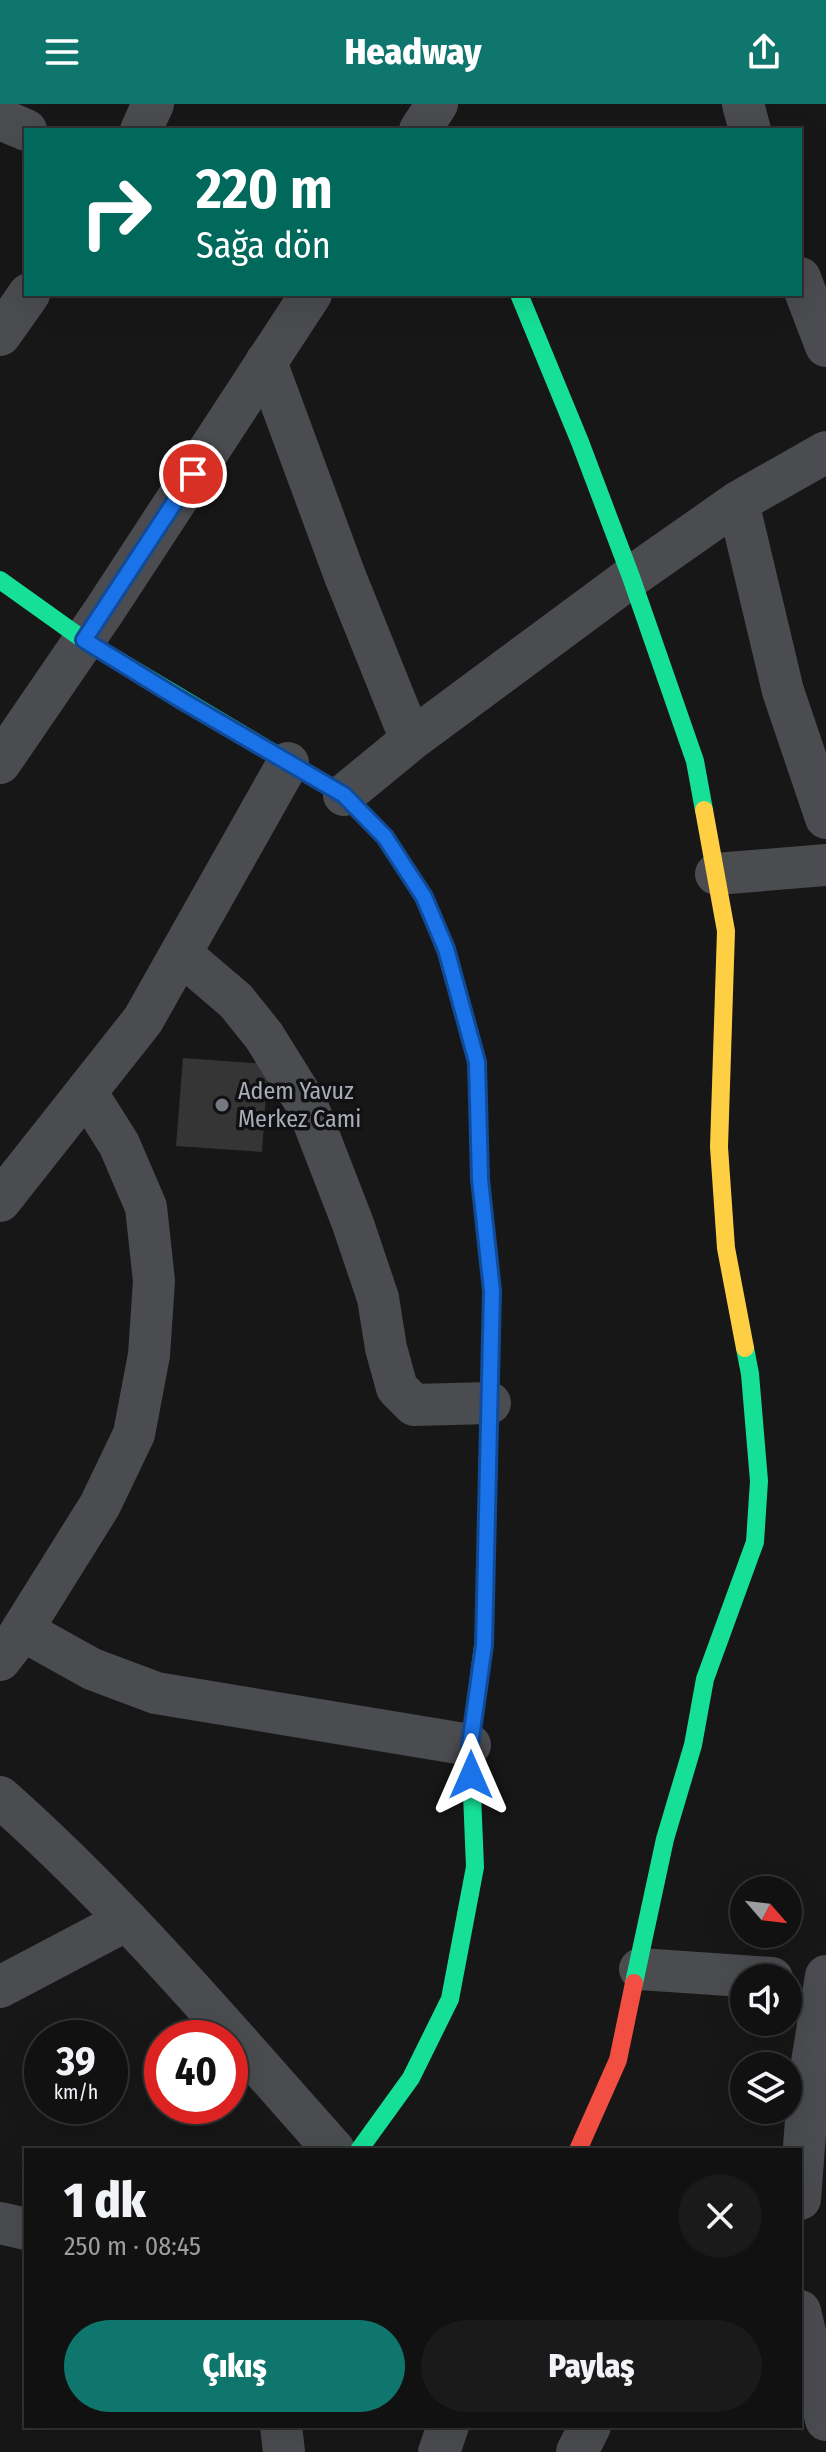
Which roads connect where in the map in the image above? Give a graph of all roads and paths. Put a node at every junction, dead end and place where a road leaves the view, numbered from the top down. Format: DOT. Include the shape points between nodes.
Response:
graph roads {
  1 [pos="153,104"];
  2 [pos="743,104"];
  3 [pos="0,119"];
  4 [pos="142,128"];
  5 [pos="749,128"];
  6 [pos="24,129"];
  7 [pos="802,283"];
  8 [pos="28,296"];
  9 [pos="310,296"];
  10 [pos="520,296"];
  11 [pos="0,335"];
  12 [pos="826,346"];
  13 [pos="266,362"];
  14 [pos="826,452"];
  15 [pos="738,502"];
  16 [pos="631,577"];
  17 [pos="0,580"];
  18 [pos="84,640"];
  19 [pos="411,740"];
  20 [pos="0,763"];
  21 [pos="288,763"];
  22 [pos="344,795"];
  23 [pos="826,818"];
  24 [pos="826,865"];
  25 [pos="716,874"];
  26 [pos="181,954"];
  27 [pos="86,1092"];
  28 [pos="0,1201"];
  29 [pos="490,1403"];
  30 [pos="11,1645"];
  31 [pos="470,1745"];
  32 [pos="0,1797"];
  33 [pos="127,1920"];
  34 [pos="640,1969"];
  35 [pos="730,1975"];
  36 [pos="802,1979"];
  37 [pos="826,1979"];
  38 [pos="0,1987"];
  39 [pos="332,2148"];
  40 [pos="360,2148"];
  41 [pos="579,2148"];
  42 [pos="802,2173"];
  43 [pos="0,2223"];
  44 [pos="24,2229"];
  45 [pos="802,2319"];
  46 [pos="826,2420"];
  47 [pos="281,2428"];
  48 [pos="447,2428"];
  49 [pos="589,2428"];
  50 [pos="284,2452"];
  51 [pos="439,2452"];
  52 [pos="577,2452"];
  1 -- 4 [label="street"];
  2 -- 5 [label="street"];
  3 -- 6 [label="street"];
  7 -- 12 [label="street"];
  8 -- 11 [label="street"];
  9 -- 13 [label="street"];
  10 -- 16 [label="street"];
  13 -- 18 [label="street"];
  13 -- 19 [label="street"];
  14 -- 15 [label="street"];
  15 -- 16 [label="street"];
  15 -- 23 [label="street" via="783,691"];
  16 -- 19 [label="street"];
  16 -- 25 [label="street" via="695,761"];
  17 -- 18 [label="street"];
  18 -- 20 [label="street"];
  18 -- 21 [label="street"];
  19 -- 22 [label="street"];
  21 -- 22 [label="street"];
  21 -- 26 [label="street"];
  22 -- 29 [label="street" via="385,837 424,897 446,949 477,1062 480,1179 492,1291"];
  24 -- 25 [label="street"];
  25 -- 34 [label="street" via="726,931 719,1147 726,1248 750,1374 759,1481 755,1542 705,1679 693,1745 665,1839"];
  26 -- 27 [label="street" via="143,1020"];
  26 -- 29 [label="street" via="236,1001 307,1105 378,1298 397,1388 414,1405"];
  27 -- 28 [label="street"];
  27 -- 30 [label="street" via="119,1144 146,1207 154,1281 149,1355 134,1434 100,1505"];
  29 -- 31 [label="street" via="484,1645"];
  30 -- 31 [label="street" via="156,1693"];
  31 -- 40 [label="street" via="475,1867 450,1999 411,2078"];
  32 -- 33 [label="street"];
  33 -- 38 [label="street"];
  33 -- 39 [label="street"];
  34 -- 35 [label="street"];
  34 -- 41 [label="street" via="618,2060"];
  36 -- 37 [label="street"];
  37 -- 42 [label="street" via="809,2081"];
  43 -- 44 [label="street"];
  45 -- 46 [label="street"];
  47 -- 50 [label="street"];
  48 -- 51 [label="street"];
  49 -- 52 [label="street"];
}
